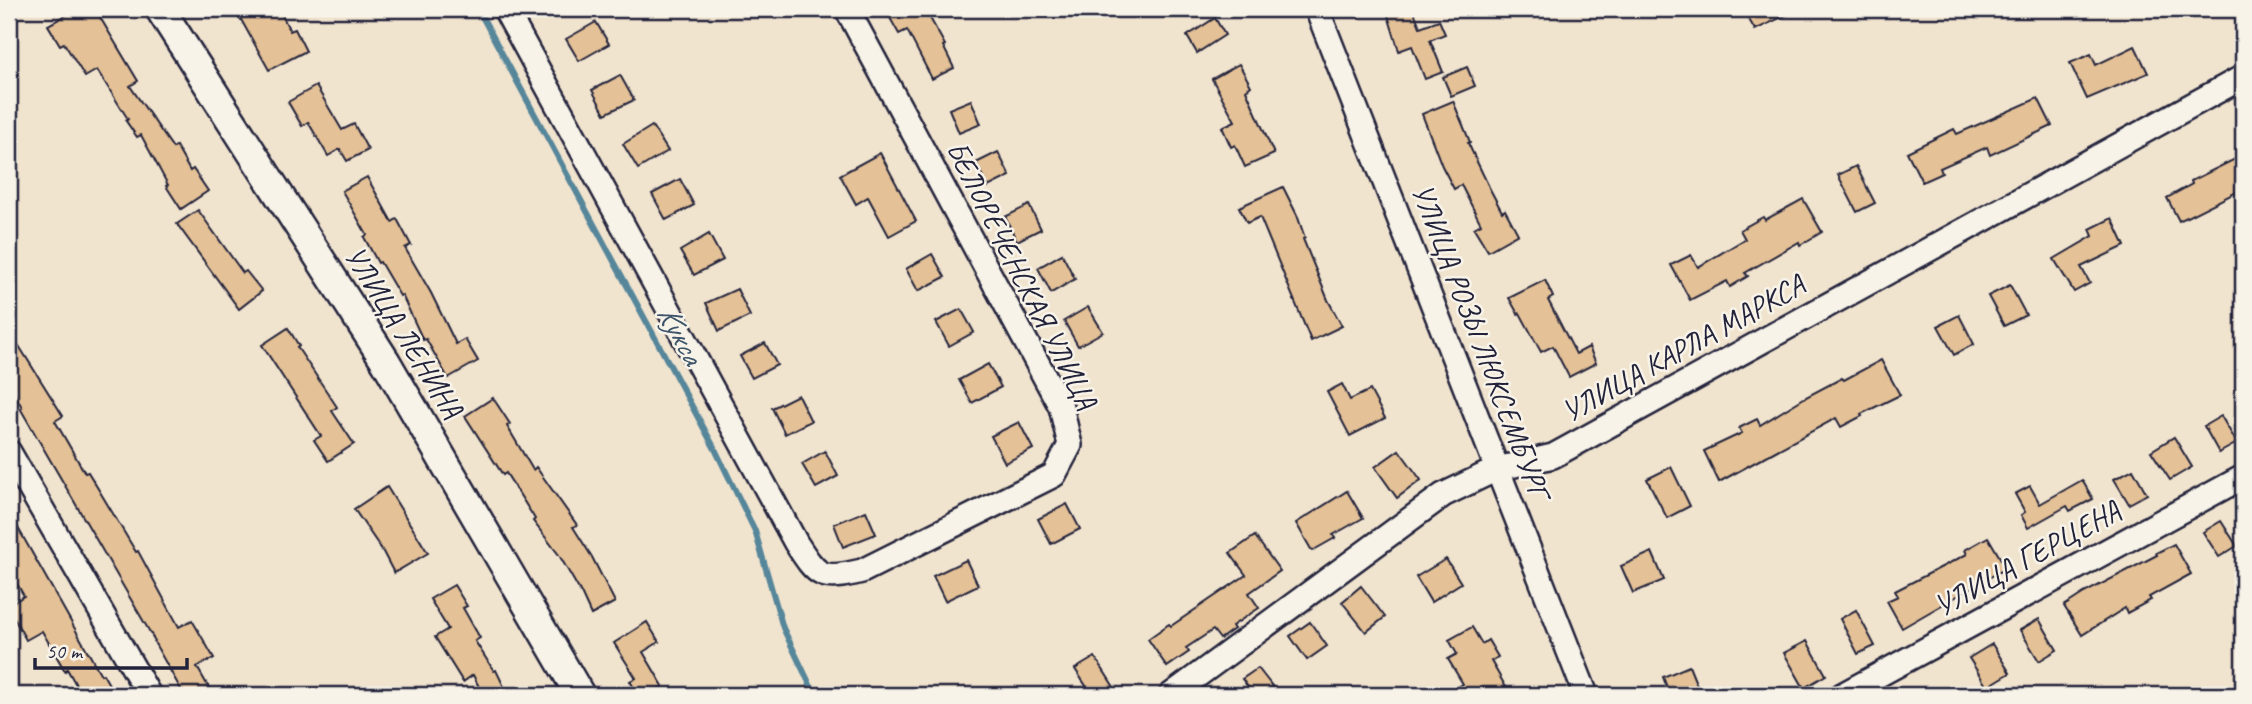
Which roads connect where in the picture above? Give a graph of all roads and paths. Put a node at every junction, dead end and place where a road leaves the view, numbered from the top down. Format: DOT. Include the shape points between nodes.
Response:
graph roads {
  1 [pos="160,9"];
  2 [pos="505,9"];
  3 [pos="847,9"];
  4 [pos="1317,9"];
  5 [pos="2243,77"];
  6 [pos="9,452"];
  7 [pos="1497,469"];
  8 [pos="2243,477"];
  9 [pos="149,695"];
  10 [pos="580,695"];
  11 [pos="1171,695"];
  12 [pos="1586,695"];
  13 [pos="1842,695"];
  1 -- 10 [label="street, УЛИЦА ЛЕНИНА" via="386,362"];
  2 -- 3 [label="street, БЕЛОРЕЧЕНСКАЯ УЛИЦА" via="796,542 813,570 835,578 862,571 1054,475 1070,445 1061,407"];
  4 -- 7 [label="street, УЛИЦА РОЗЫ ЛЮКСЕМБУРГ"];
  5 -- 7 [label="street, УЛИЦА КАРЛА МАРКСА" via="1553,456"];
  6 -- 9 [label="street"];
  7 -- 11 [label="street, УЛИЦА КАРЛА МАРКСА" via="1443,495"];
  7 -- 12 [label="street, УЛИЦА РОЗЫ ЛЮКСЕМБУРГ"];
  8 -- 13 [label="street, УЛИЦА ГЕРЦЕНА"];
}
